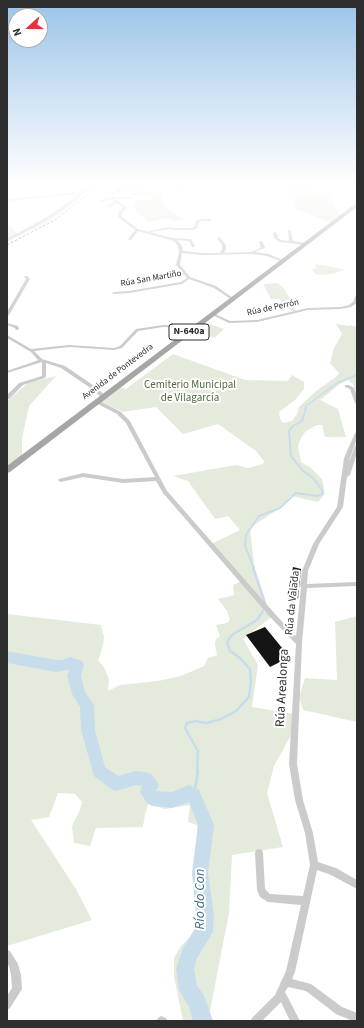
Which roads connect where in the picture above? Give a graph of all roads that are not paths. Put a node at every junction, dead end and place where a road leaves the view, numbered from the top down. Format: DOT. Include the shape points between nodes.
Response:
graph roads {
  1 [pos="22,232"];
  2 [pos="135,232"];
  3 [pos="147,232"];
  4 [pos="290,232"];
  5 [pos="322,232"];
  6 [pos="275,233"];
  7 [pos="219,238"];
  8 [pos="130,239"];
  9 [pos="172,239"];
  10 [pos="7,240"];
  11 [pos="261,242"];
  12 [pos="291,242"];
  13 [pos="306,244"];
  14 [pos="193,246"];
  15 [pos="181,252"];
  16 [pos="222,253"];
  17 [pos="252,253"];
  18 [pos="283,261"];
  19 [pos="26,278"];
  20 [pos="189,278"];
  21 [pos="114,293"];
  22 [pos="357,296"];
  23 [pos="232,299"];
  24 [pos="212,314"];
  25 [pos="7,315"];
  26 [pos="7,324"];
  27 [pos="195,327"];
  28 [pos="17,329"];
  29 [pos="7,336"];
  30 [pos="12,339"];
  31 [pos="7,341"];
  32 [pos="31,350"];
  33 [pos="42,360"];
  34 [pos="7,372"];
  35 [pos="347,386"];
  36 [pos="103,396"];
  37 [pos="7,398"];
  38 [pos="96,401"];
  39 [pos="357,403"];
  40 [pos="357,433"];
  41 [pos="357,446"];
  42 [pos="7,470"];
  43 [pos="158,479"];
  44 [pos="344,479"];
  45 [pos="61,480"];
  46 [pos="357,584"];
  47 [pos="303,586"];
  48 [pos="299,643"];
  49 [pos="259,853"];
  50 [pos="314,865"];
  51 [pos="357,884"];
  52 [pos="306,900"];
  53 [pos="7,954"];
  54 [pos="286,982"];
  55 [pos="281,993"];
  56 [pos="7,1005"];
  57 [pos="357,1018"];
  58 [pos="255,1021"];
  59 [pos="295,1021"];
  1 -- 10 [label="street"];
  2 -- 8 [label="street"];
  3 -- 9 [label="street"];
  4 -- 12 [label="street"];
  5 -- 13 [label="main road, Avenida de Pontevedra / N-640a"];
  6 -- 12 [label="street" via="280,241"];
  7 -- 16 [label="street" via="224,245"];
  9 -- 14 [label="street" via="190,240"];
  9 -- 15 [label="street" via="180,246"];
  11 -- 17 [label="street" via="263,248"];
  12 -- 13 [label="street"];
  13 -- 18 [label="main road, Avenida de Pontevedra / N-640a"];
  15 -- 16 [label="street"];
  15 -- 20 [label="street, Rúa San Martiño" via="178,265"];
  16 -- 17 [label="street"];
  17 -- 18 [label="street" via="268,255"];
  18 -- 23 [label="main road, Avenida de Pontevedra / N-640a"];
  19 -- 25 [label="street" via="28,281"];
  20 -- 21 [label="street, Rúa San Martiño" via="182,283"];
  20 -- 23 [label="street, Rúa San Martiño" via="215,287"];
  22 -- 24 [label="street, Rúa de Perrón" via="355,303 350,306 308,309 257,321 229,322"];
  23 -- 24 [label="main road, Avenida de Pontevedra / N-640a"];
  24 -- 27 [label="main road, Avenida de Pontevedra / N-640a"];
  26 -- 28 [label="street"];
  27 -- 32 [label="street" via="163,326 137,330 114,349 69,346"];
  27 -- 36 [label="main road, Avenida de Pontevedra / N-640a"];
  29 -- 30 [label="street"];
  30 -- 31 [label="street"];
  30 -- 32 [label="street"];
  32 -- 33 [label="street"];
  33 -- 34 [label="street"];
  33 -- 36 [label="street" via="63,367"];
  33 -- 37 [label="street" via="44,376 21,384"];
  35 -- 39 [label="street" via="352,388"];
  36 -- 38 [label="main road, Avenida de Pontevedra / N-640a"];
  38 -- 42 [label="main road, Avenida de Pontevedra / N-640a"];
  38 -- 43 [label="street, Rúa Arealonga" via="119,413 128,422"];
  40 -- 44 [label="street, Rúa da Valada" via="347,458"];
  41 -- 44 [label="street, Rúa da Valada"];
  43 -- 45 [label="street" via="124,481 83,475"];
  43 -- 48 [label="street, Rúa Arealonga" via="165,492"];
  44 -- 47 [label="street, Rúa da Valada" via="340,507 316,544 305,571"];
  46 -- 47 [label="street"];
  47 -- 48 [label="street, Rúa da Valada"];
  48 -- 50 [label="street, Rúa Arealonga" via="293,764"];
  49 -- 52 [label="street" via="263,894 268,898"];
  50 -- 51 [label="street" via="333,871"];
  50 -- 52 [label="street, Rúa Arealonga"];
  52 -- 54 [label="street, Rúa Arealonga"];
  53 -- 56 [label="street" via="13,964 17,989"];
  54 -- 55 [label="street, Rúa Arealonga"];
  54 -- 57 [label="street" via="308,987 339,1011"];
  55 -- 58 [label="street, Rúa Arealonga"];
  55 -- 59 [label="street"];
}
